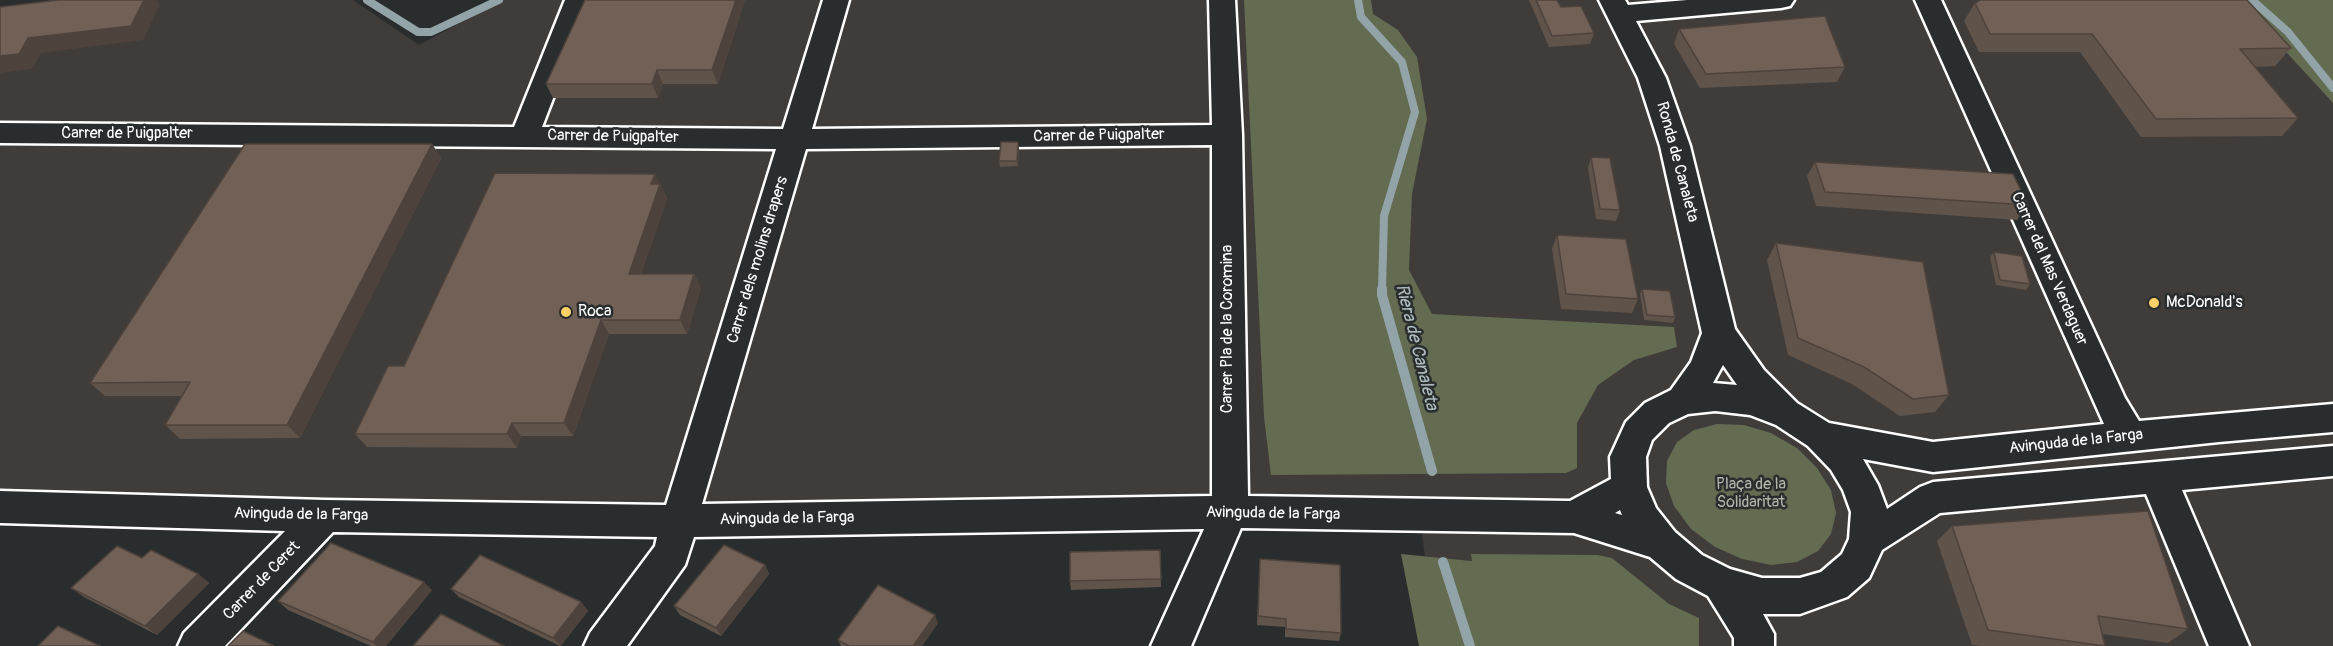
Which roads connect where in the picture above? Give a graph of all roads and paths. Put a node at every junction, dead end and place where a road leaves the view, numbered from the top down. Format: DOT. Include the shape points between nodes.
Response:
graph roads {
  1 [pos="578,0"];
  2 [pos="836,0"];
  3 [pos="1222,0"];
  4 [pos="1781,0"];
  5 [pos="1928,0"];
  6 [pos="1616,7"];
  7 [pos="0,133"];
  8 [pos="1227,135"];
  9 [pos="524,136"];
  10 [pos="795,139"];
  11 [pos="1719,333"];
  12 [pos="1683,400"];
  13 [pos="1788,415"];
  14 [pos="2333,418"];
  15 [pos="1821,436"];
  16 [pos="2130,437"];
  17 [pos="2333,461"];
  18 [pos="2158,478"];
  19 [pos="1629,487"];
  20 [pos="0,507"];
  21 [pos="1230,512"];
  22 [pos="325,516"];
  23 [pos="1574,517"];
  24 [pos="679,521"];
  25 [pos="1868,539"];
  26 [pos="1662,544"];
  27 [pos="1722,584"];
  28 [pos="1784,596"];
  29 [pos="1754,640"];
  30 [pos="198,646"];
  31 [pos="604,646"];
  32 [pos="1171,646"];
  33 [pos="2229,646"];
  1 -- 9 [label="street"];
  2 -- 10 [label="street, Carrer dels molins drapers"];
  3 -- 8 [label="street, Carrer Pla de la Coromina"];
  4 -- 6 [label="street"];
  5 -- 16 [label="street, Carrer del Mas Verdaguer" via="2111,405"];
  6 -- 11 [label="street, Ronda de Canaleta" via="1652,78 1675,146"];
  7 -- 9 [label="street, Carrer de Puigpalter"];
  8 -- 10 [label="street, Carrer de Puigpalter"];
  8 -- 21 [label="street, Carrer Pla de la Coromina"];
  9 -- 10 [label="street, Carrer de Puigpalter"];
  10 -- 24 [label="street, Carrer dels molins drapers"];
  11 -- 12 [label="street" via="1705,368"];
  11 -- 13 [label="street, Ronda de Canaleta" via="1752,380"];
  12 -- 13 [label="street" via="1715,396 1752,401"];
  12 -- 19 [label="street" via="1657,413 1638,432 1628,458"];
  13 -- 15 [label="street"];
  14 -- 16 [label="street, Avinguda de la Farga"];
  15 -- 16 [label="street, Avinguda de la Farga" via="1933,456"];
  15 -- 25 [label="street" via="1844,459 1860,485 1869,512"];
  17 -- 18 [label="street"];
  18 -- 25 [label="street" via="1933,498"];
  18 -- 33 [label="street"];
  19 -- 23 [label="street, Avinguda de la Farga"];
  19 -- 26 [label="street" via="1642,518"];
  20 -- 22 [label="street, Avinguda de la Farga"];
  21 -- 23 [label="street, Avinguda de la Farga"];
  21 -- 24 [label="street, Avinguda de la Farga"];
  21 -- 32 [label="street, Carrer Pla de la Coromina"];
  22 -- 24 [label="street, Avinguda de la Farga"];
  22 -- 30 [label="street, Carrer de Ceret"];
  23 -- 26 [label="street, Avinguda de la Farga"];
  24 -- 31 [label="street, Carrer dels molins drapers" via="672,553"];
  25 -- 28 [label="street" via="1856,566 1833,585 1800,596"];
  26 -- 27 [label="street" via="1689,567"];
  27 -- 28 [label="street" via="1762,596"];
  27 -- 29 [label="street"];
  28 -- 29 [label="street"];
}
